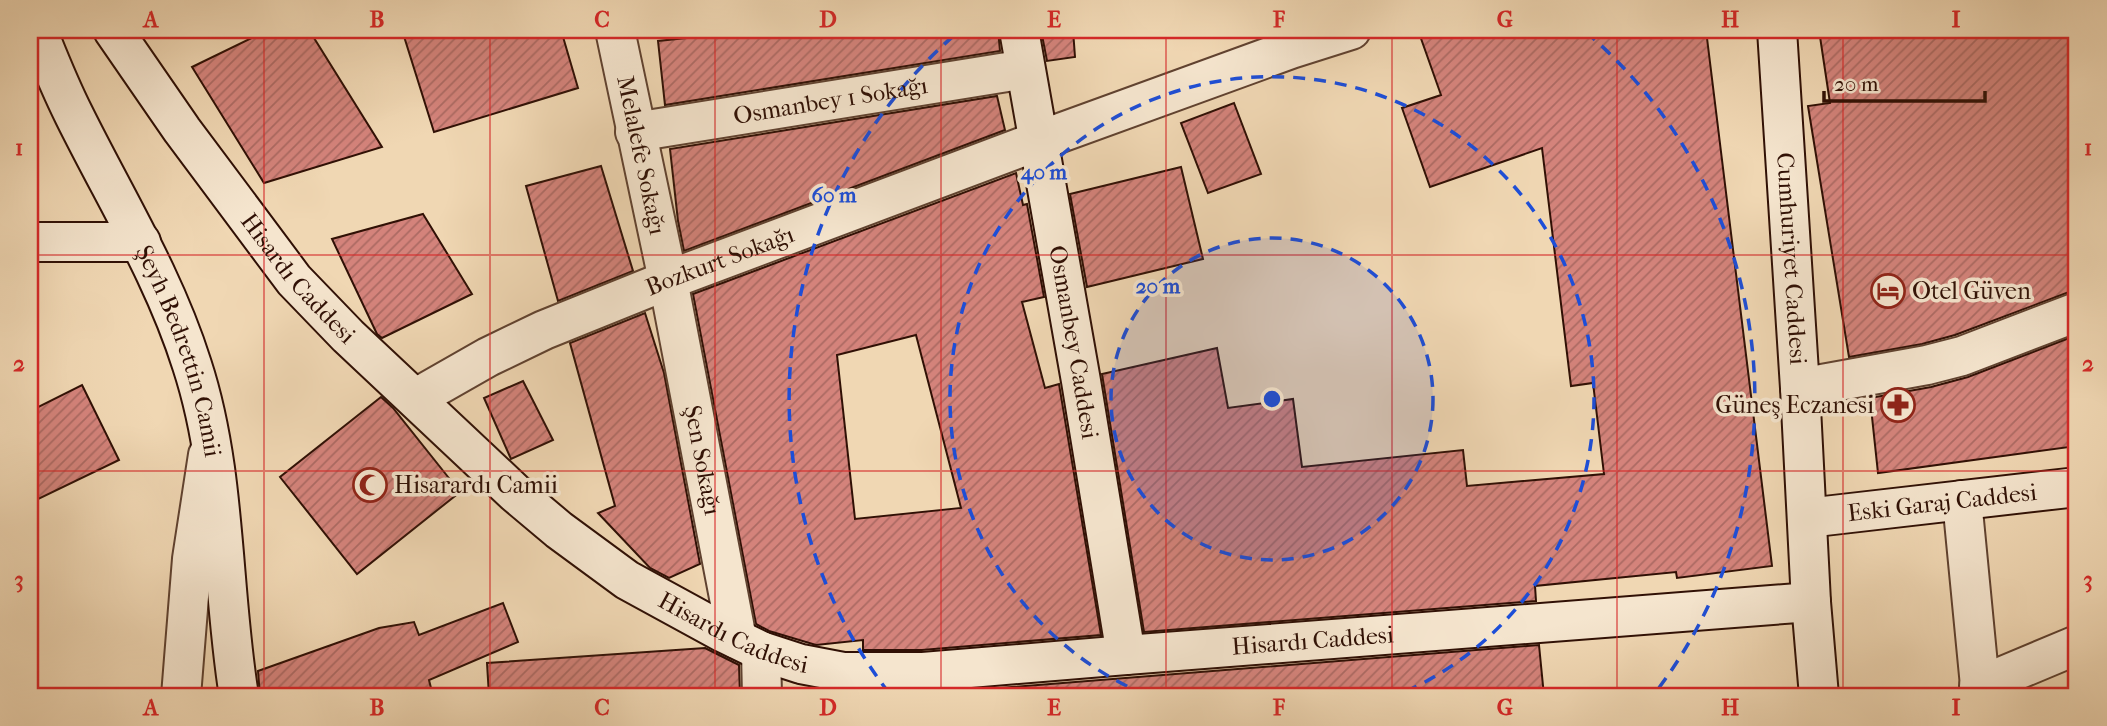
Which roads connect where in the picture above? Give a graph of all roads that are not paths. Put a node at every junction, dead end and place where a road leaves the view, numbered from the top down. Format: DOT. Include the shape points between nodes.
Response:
graph roads {
  1 [pos="39,30"];
  2 [pos="113,30"];
  3 [pos="615,30"];
  4 [pos="1019,30"];
  5 [pos="1351,30"];
  6 [pos="1776,30"];
  7 [pos="1025,69"];
  8 [pos="635,132"];
  9 [pos="1038,141"];
  10 [pos="30,242"];
  11 [pos="141,242"];
  12 [pos="668,280"];
  13 [pos="2077,312"];
  14 [pos="1800,388"];
  15 [pos="416,398"];
  16 [pos="211,437"];
  17 [pos="2077,486"];
  18 [pos="1962,500"];
  19 [pos="1807,518"];
  20 [pos="1811,602"];
  21 [pos="749,645"];
  22 [pos="2077,645"];
  23 [pos="1126,654"];
  24 [pos="1980,691"];
  25 [pos="181,696"];
  26 [pos="239,696"];
  27 [pos="762,696"];
  28 [pos="1819,696"];
  1 -- 11 [label="street, Şeyh Bedrettin Camii" via="74,115"];
  2 -- 15 [label="street, Hisardı Caddesi" via="294,280"];
  3 -- 8 [label="street, Melalefe Sokağı"];
  4 -- 7 [label="street, Osmanbey Caddesi"];
  5 -- 9 [label="street, Bozkurt Sokağı"];
  6 -- 14 [label="street, Cumhuriyet Caddesi"];
  7 -- 8 [label="street, Osmanbey 1 Sokağı"];
  7 -- 9 [label="street, Osmanbey Caddesi"];
  8 -- 12 [label="street, Melalefe Sokağı"];
  9 -- 12 [label="street, Bozkurt Sokağı"];
  9 -- 23 [label="street, Osmanbey Caddesi"];
  10 -- 11 [label="street"];
  11 -- 16 [label="street, Şeyh Bedrettin Camii" via="171,305"];
  12 -- 15 [label="street, Bozkurt Sokağı" via="544,330"];
  12 -- 21 [label="street, Şen Sokağı"];
  13 -- 14 [label="street" via="1962,356"];
  14 -- 19 [label="street, Cumhuriyet Caddesi"];
  15 -- 21 [label="street, Hisardı Caddesi" via="559,530 627,580"];
  16 -- 25 [label="street" via="192,559"];
  16 -- 26 [label="street, Şeyh Bedrettin Camii"];
  17 -- 18 [label="street, Eski Garaj Caddesi"];
  18 -- 19 [label="street, Eski Garaj Caddesi"];
  18 -- 24 [label="street"];
  19 -- 20 [label="street, Cumhuriyet Caddesi"];
  20 -- 23 [label="street, Hisardı Caddesi"];
  20 -- 28 [label="street, Cumhuriyet Caddesi"];
  21 -- 23 [label="street, Hisardı Caddesi" via="801,664 882,673"];
  21 -- 27 [label="street, Şen Sokağı"];
  22 -- 24 [label="street"];
}
